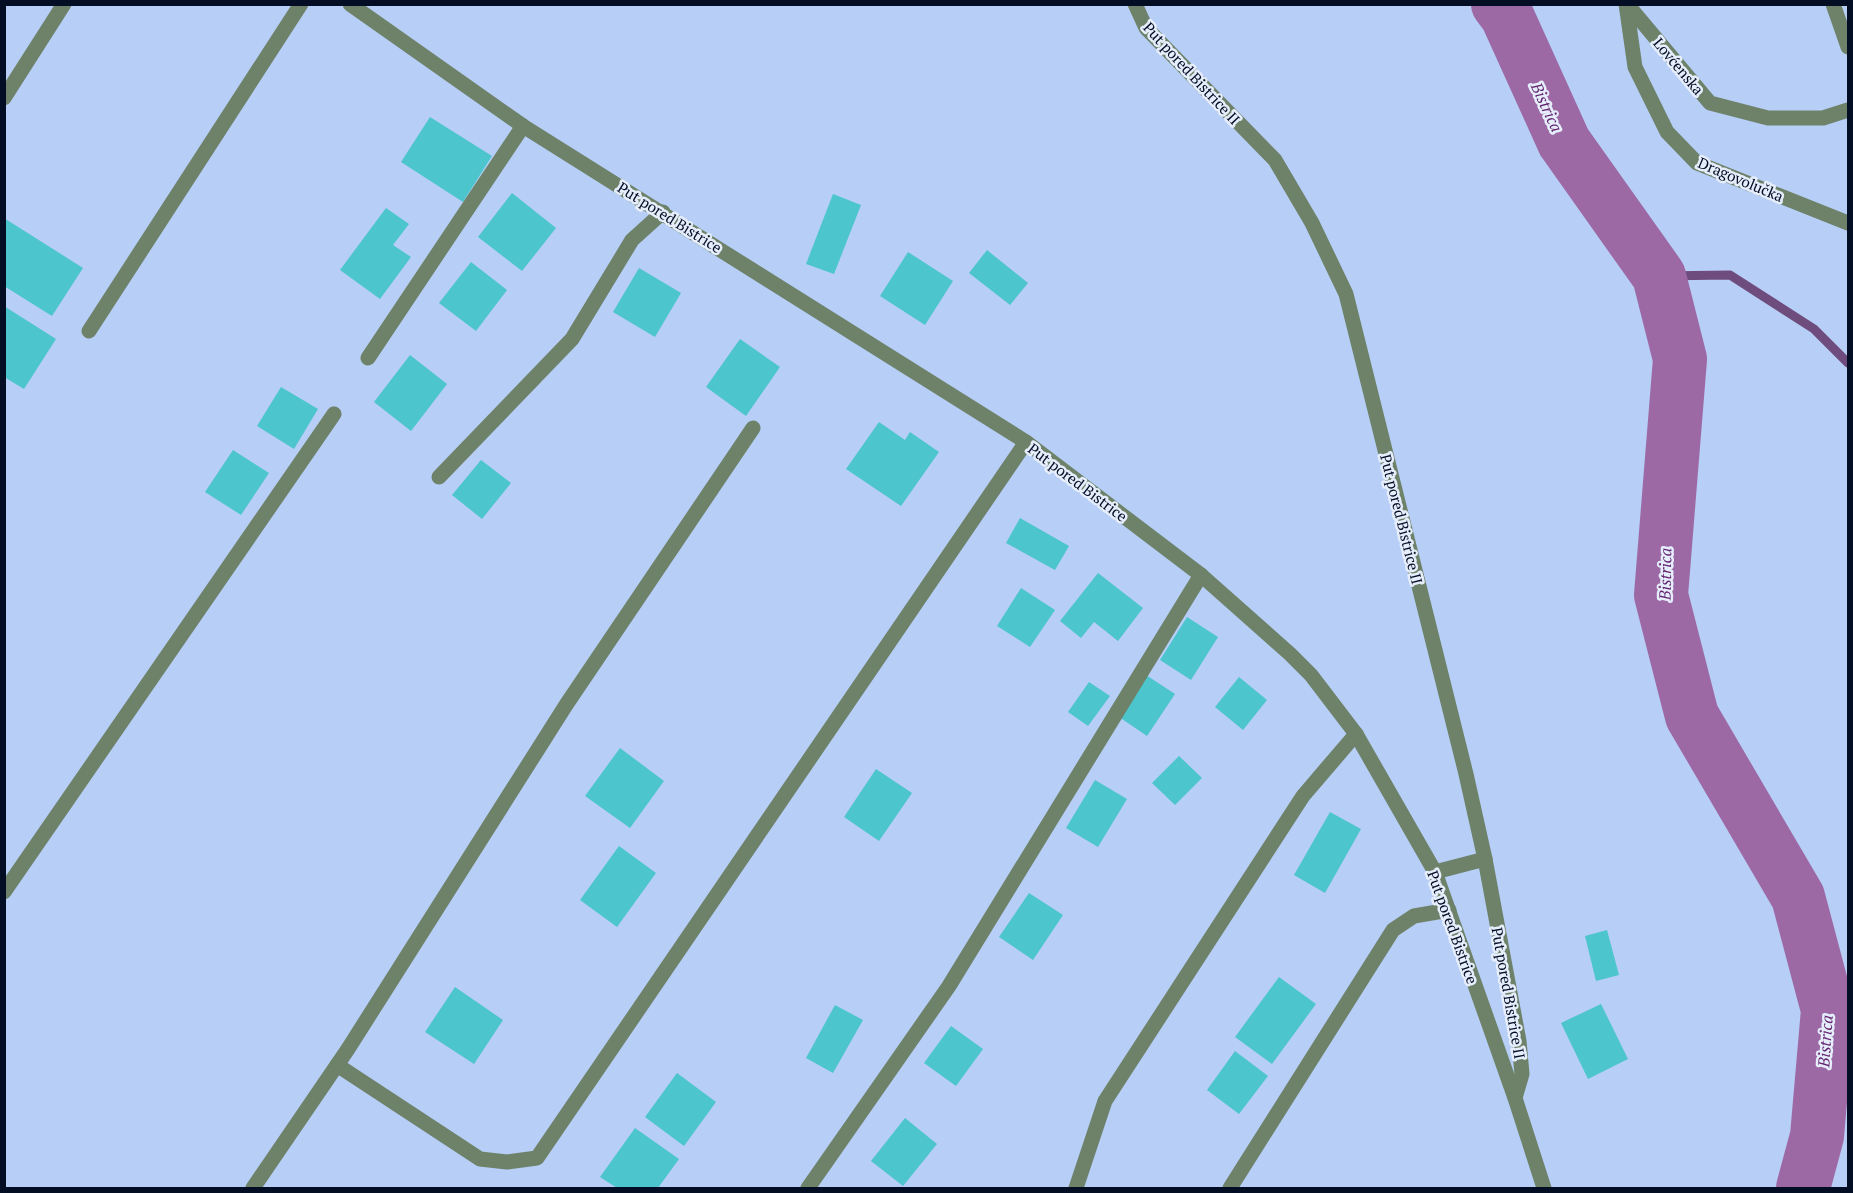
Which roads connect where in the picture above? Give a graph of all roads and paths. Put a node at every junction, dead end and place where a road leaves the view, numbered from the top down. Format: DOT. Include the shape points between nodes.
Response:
graph roads {
  1 [pos="64,4"];
  2 [pos="301,4"];
  3 [pos="350,4"];
  4 [pos="1135,4"];
  5 [pos="1626,4"];
  6 [pos="1833,4"];
  7 [pos="1848,47"];
  8 [pos="4,98"];
  9 [pos="1848,111"];
  10 [pos="522,126"];
  11 [pos="663,212"];
  12 [pos="1848,223"];
  13 [pos="89,331"];
  14 [pos="368,358"];
  15 [pos="334,414"];
  16 [pos="753,428"];
  17 [pos="1026,442"];
  18 [pos="439,477"];
  19 [pos="1201,575"];
  20 [pos="1356,734"];
  21 [pos="1485,859"];
  22 [pos="1435,872"];
  23 [pos="4,892"];
  24 [pos="1449,910"];
  25 [pos="338,1065"];
  26 [pos="1515,1098"];
  27 [pos="253,1188"];
  28 [pos="807,1188"];
  29 [pos="1076,1188"];
  30 [pos="1230,1188"];
  31 [pos="1544,1188"];
  1 -- 8 [label="street"];
  2 -- 13 [label="street"];
  3 -- 10 [label="street, Put pored Bistrice"];
  4 -- 21 [label="street, Put pored Bistrice II" via="1146,28 1275,160 1312,223 1346,294"];
  5 -- 9 [label="street, Lovćenska" via="1710,103 1768,118 1823,117"];
  5 -- 12 [label="street, Dragovolučka" via="1635,67 1667,132 1697,163"];
  6 -- 7 [label="street"];
  10 -- 11 [label="street, Put pored Bistrice"];
  10 -- 14 [label="street"];
  11 -- 17 [label="street, Put pored Bistrice"];
  11 -- 18 [label="street" via="632,240 572,339"];
  15 -- 23 [label="street"];
  16 -- 25 [label="street" via="566,705"];
  17 -- 19 [label="street, Put pored Bistrice"];
  17 -- 25 [label="street" via="537,1158 507,1162 480,1159"];
  19 -- 20 [label="street, Put pored Bistrice" via="1311,675"];
  19 -- 28 [label="street" via="949,986"];
  20 -- 22 [label="street, Put pored Bistrice"];
  20 -- 29 [label="street" via="1303,796 1105,1101"];
  21 -- 22 [label="street"];
  21 -- 26 [label="street, Put pored Bistrice II" via="1519,1041 1522,1074"];
  22 -- 24 [label="street, Put pored Bistrice"];
  24 -- 26 [label="street, Put pored Bistrice"];
  24 -- 30 [label="street" via="1414,916 1393,930"];
  25 -- 27 [label="street"];
  26 -- 31 [label="street, Put pored Bistrice"];
}
